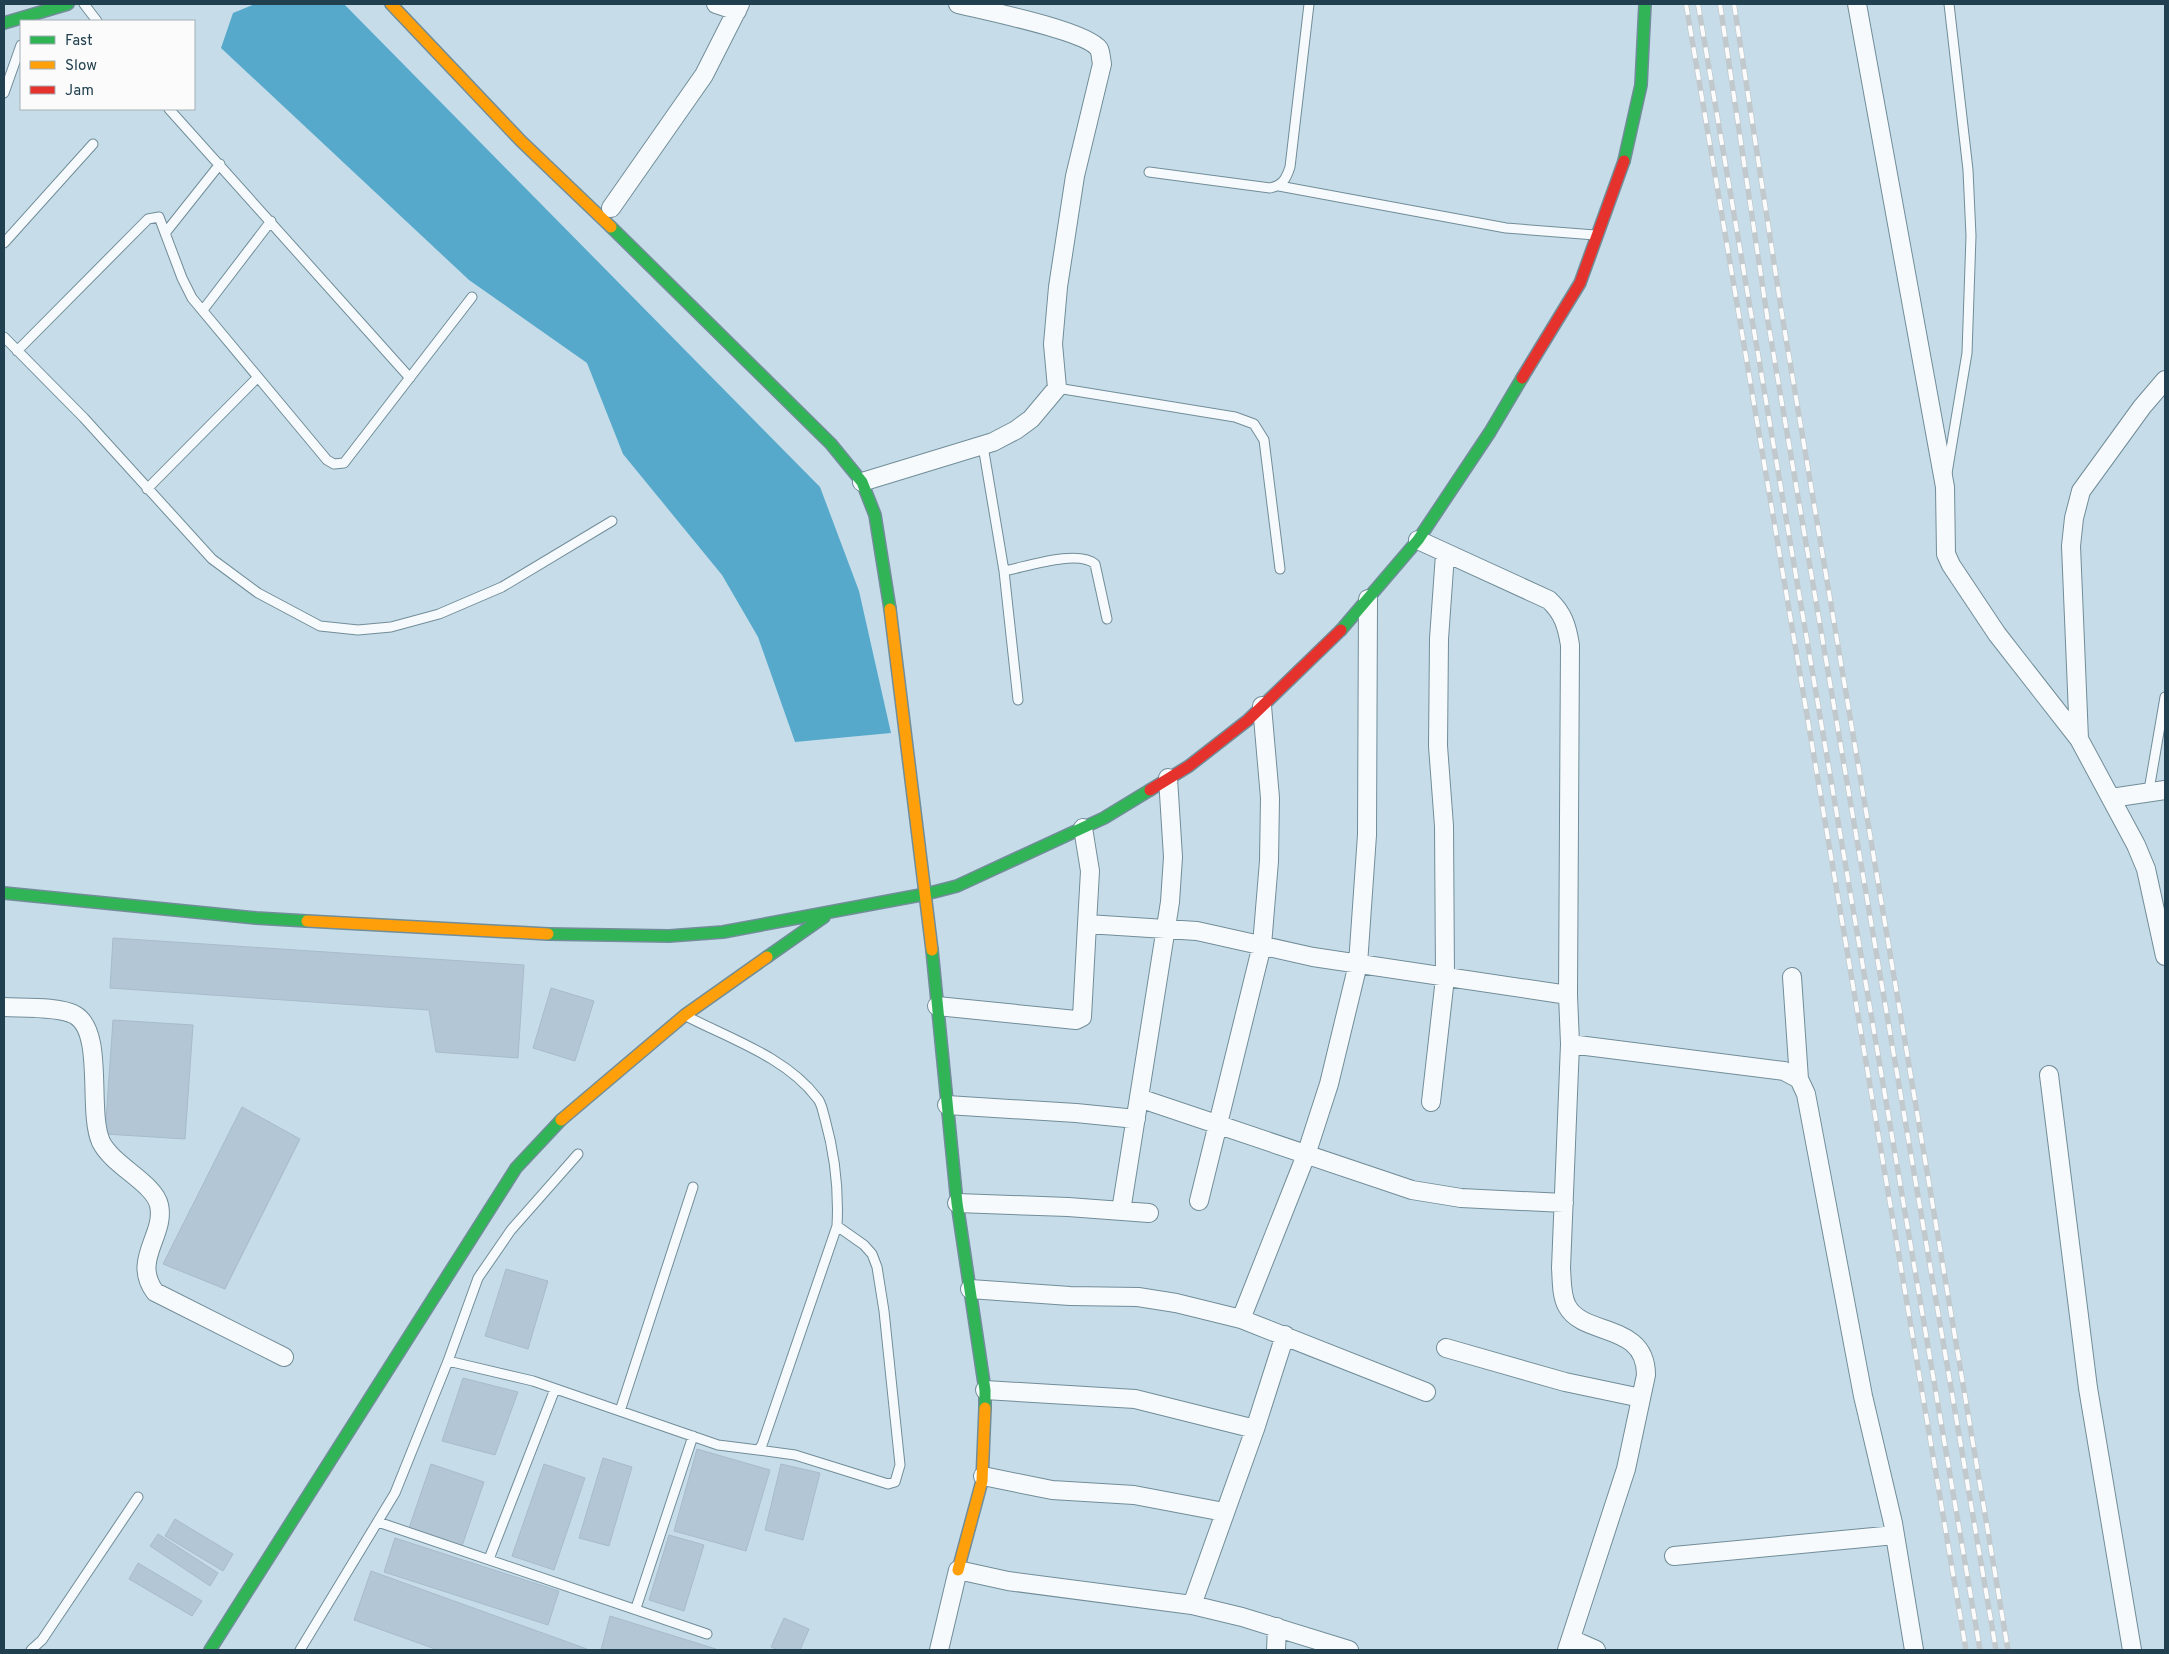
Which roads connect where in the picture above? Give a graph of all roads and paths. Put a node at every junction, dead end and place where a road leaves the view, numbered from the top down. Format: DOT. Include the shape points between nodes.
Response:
graph roads {
  1 [pos="64,4"];
  2 [pos="84,4"];
  3 [pos="391,4"];
  4 [pos="716,4"];
  5 [pos="958,4"];
  6 [pos="1309,4"];
  7 [pos="1645,4"];
  8 [pos="1857,4"];
  9 [pos="1949,4"];
  10 [pos="739,8"];
  11 [pos="31,18"];
  12 [pos="20,20"];
  13 [pos="96,20"];
  14 [pos="4,23"];
  15 [pos="20,48"];
  16 [pos="4,93"];
  17 [pos="170,110"];
  18 [pos="93,144"];
  19 [pos="220,164"];
  20 [pos="1150,172"];
  21 [pos="1279,186"];
  22 [pos="611,208"];
  23 [pos="271,221"];
  24 [pos="166,232"];
  25 [pos="1599,236"];
  26 [pos="4,243"];
  27 [pos="472,297"];
  28 [pos="203,310"];
  29 [pos="4,337"];
  30 [pos="17,351"];
  31 [pos="258,377"];
  32 [pos="410,378"];
  33 [pos="2165,380"];
  34 [pos="1057,388"];
  35 [pos="983,446"];
  36 [pos="862,482"];
  37 [pos="1945,488"];
  38 [pos="147,489"];
  39 [pos="612,521"];
  40 [pos="1418,540"];
  41 [pos="1446,554"];
  42 [pos="1280,569"];
  43 [pos="1004,571"];
  44 [pos="1368,599"];
  45 [pos="1107,620"];
  46 [pos="2165,697"];
  47 [pos="1018,700"];
  48 [pos="1262,706"];
  49 [pos="2079,739"];
  50 [pos="1168,778"];
  51 [pos="2157,790"];
  52 [pos="2111,798"];
  53 [pos="1084,828"];
  54 [pos="4,893"];
  55 [pos="926,894"];
  56 [pos="832,912"];
  57 [pos="1087,924"];
  58 [pos="1165,928"];
  59 [pos="1262,945"];
  60 [pos="2165,956"];
  61 [pos="1358,964"];
  62 [pos="1792,977"];
  63 [pos="1446,978"];
  64 [pos="1568,995"];
  65 [pos="936,1006"];
  66 [pos="4,1007"];
  67 [pos="685,1016"];
  68 [pos="1570,1044"];
  69 [pos="2049,1075"];
  70 [pos="1799,1079"];
  71 [pos="1139,1098"];
  72 [pos="1431,1102"];
  73 [pos="947,1105"];
  74 [pos="1136,1120"];
  75 [pos="1219,1126"];
  76 [pos="578,1154"];
  77 [pos="1306,1155"];
  78 [pos="692,1187"];
  79 [pos="1199,1201"];
  80 [pos="957,1203"];
  81 [pos="1564,1203"];
  82 [pos="1121,1211"];
  83 [pos="1149,1213"];
  84 [pos="837,1226"];
  85 [pos="970,1289"];
  86 [pos="1241,1319"];
  87 [pos="1285,1335"];
  88 [pos="1446,1348"];
  89 [pos="284,1357"];
  90 [pos="448,1361"];
  91 [pos="555,1389"];
  92 [pos="984,1390"];
  93 [pos="1426,1392"];
  94 [pos="1641,1398"];
  95 [pos="620,1411"];
  96 [pos="1255,1429"];
  97 [pos="693,1436"];
  98 [pos="758,1450"];
  99 [pos="983,1476"];
  100 [pos="138,1497"];
  101 [pos="1224,1512"];
  102 [pos="378,1522"];
  103 [pos="1895,1534"];
  104 [pos="1674,1556"];
  105 [pos="489,1559"];
  106 [pos="958,1570"];
  107 [pos="1192,1605"];
  108 [pos="636,1608"];
  109 [pos="1277,1627"];
  110 [pos="708,1634"];
  111 [pos="1569,1644"];
  112 [pos="31,1650"];
  113 [pos="210,1650"];
  114 [pos="300,1650"];
  115 [pos="939,1650"];
  116 [pos="1276,1650"];
  117 [pos="1349,1650"];
  118 [pos="1596,1650"];
  119 [pos="1914,1650"];
  120 [pos="2132,1650"];
  1 -- 11 [label="street"];
  2 -- 13 [label="lane"];
  3 -- 36 [label="street" via="520,141 831,444"];
  4 -- 10 [label="street"];
  5 -- 34 [label="street" via="1071,33 1099,49 1102,64 1075,176 1058,287 1053,344"];
  6 -- 21 [label="lane" via="1290,167 1286,179"];
  7 -- 25 [label="street" via="1641,85 1623,166"];
  8 -- 37 [label="street"];
  9 -- 37 [label="lane" via="1967,160 1970,236 1967,353"];
  10 -- 22 [label="street" via="704,75"];
  12 -- 14 [label="street"];
  15 -- 16 [label="lane"];
  17 -- 19 [label="lane"];
  18 -- 26 [label="lane"];
  19 -- 23 [label="lane"];
  19 -- 24 [label="lane"];
  20 -- 21 [label="lane" via="1270,188"];
  21 -- 25 [label="lane" via="1506,228"];
  23 -- 28 [label="lane"];
  23 -- 32 [label="lane"];
  24 -- 28 [label="lane" via="182,278 192,298"];
  24 -- 30 [label="lane" via="159,217 148,219"];
  25 -- 40 [label="street" via="1580,283 1545,342"];
  27 -- 32 [label="lane"];
  28 -- 31 [label="lane"];
  29 -- 30 [label="lane"];
  30 -- 38 [label="lane" via="84,418"];
  31 -- 32 [label="lane" via="327,460 337,464 344,463"];
  31 -- 38 [label="lane"];
  33 -- 49 [label="street" via="2081,491 2074,518 2071,546"];
  34 -- 35 [label="street" via="1031,419"];
  34 -- 42 [label="lane" via="1235,417 1254,424 1264,440"];
  35 -- 36 [label="street"];
  35 -- 43 [label="lane"];
  36 -- 55 [label="street" via="883,555"];
  37 -- 49 [label="street" via="1946,554 1951,565 1997,634"];
  38 -- 39 [label="lane" via="212,559 258,594 320,626 358,630 391,627 439,614 502,586"];
  40 -- 41 [label="street"];
  40 -- 44 [label="street"];
  41 -- 63 [label="street" via="1439,639 1438,746 1444,826"];
  41 -- 64 [label="street" via="1549,600 1567,624 1570,645"];
  43 -- 45 [label="lane" via="1076,557 1090,559 1095,564"];
  43 -- 47 [label="lane"];
  44 -- 48 [label="street" via="1333,640"];
  44 -- 61 [label="street" via="1367,835"];
  46 -- 51 [label="lane"];
  48 -- 50 [label="street" via="1197,760"];
  48 -- 59 [label="street" via="1270,798"];
  49 -- 52 [label="street"];
  50 -- 53 [label="street"];
  50 -- 58 [label="street" via="1173,858"];
  51 -- 52 [label="street"];
  52 -- 60 [label="street" via="2146,869"];
  53 -- 55 [label="street" via="957,886"];
  53 -- 57 [label="street" via="1090,871"];
  54 -- 56 [label="street" via="256,918 594,936 723,932"];
  55 -- 56 [label="street"];
  55 -- 65 [label="street"];
  56 -- 67 [label="street"];
  57 -- 58 [label="street"];
  57 -- 65 [label="street" via="1082,1017 1076,1020"];
  58 -- 59 [label="street" via="1197,931"];
  58 -- 71 [label="street"];
  59 -- 61 [label="street"];
  59 -- 75 [label="street"];
  61 -- 63 [label="street"];
  61 -- 77 [label="street" via="1329,1084"];
  62 -- 70 [label="street"];
  63 -- 64 [label="street"];
  63 -- 72 [label="street"];
  64 -- 68 [label="street"];
  65 -- 73 [label="street"];
  66 -- 89 [label="street" via="60,1010 75,1014 85,1023 90,1038 100,1140 109,1155 154,1193 160,1205 146,1268 147,1281 155,1292"];
  67 -- 84 [label="lane" via="784,1067 819,1100 834,1156"];
  67 -- 113 [label="street" via="560,1120 516,1168"];
  68 -- 70 [label="street" via="1784,1071"];
  68 -- 81 [label="street"];
  69 -- 120 [label="street" via="2088,1388"];
  70 -- 103 [label="street" via="1806,1094 1863,1396"];
  71 -- 74 [label="street"];
  71 -- 75 [label="street"];
  73 -- 74 [label="street" via="1076,1112"];
  73 -- 80 [label="street"];
  74 -- 82 [label="street"];
  75 -- 77 [label="street"];
  75 -- 79 [label="street"];
  76 -- 90 [label="lane" via="511,1230 478,1278"];
  77 -- 81 [label="street" via="1392,1185 1431,1194"];
  77 -- 86 [label="street"];
  78 -- 95 [label="lane"];
  80 -- 82 [label="street"];
  80 -- 85 [label="street"];
  81 -- 94 [label="street" via="1562,1294 1575,1316 1633,1343 1641,1352 1646,1375"];
  82 -- 83 [label="street"];
  84 -- 98 [label="lane" via="766,1436"];
  84 -- 98 [label="lane" via="864,1244 877,1267 899,1475 895,1482 888,1484 795,1454"];
  85 -- 86 [label="street" via="1138,1297"];
  85 -- 92 [label="street"];
  86 -- 87 [label="street"];
  87 -- 93 [label="street"];
  87 -- 96 [label="street"];
  88 -- 94 [label="street" via="1572,1384"];
  90 -- 91 [label="lane"];
  90 -- 102 [label="lane" via="395,1493"];
  91 -- 95 [label="lane"];
  91 -- 105 [label="lane"];
  92 -- 96 [label="street" via="1126,1398"];
  92 -- 99 [label="street"];
  94 -- 111 [label="street" via="1626,1469"];
  95 -- 97 [label="lane"];
  96 -- 101 [label="street"];
  97 -- 98 [label="lane" via="718,1445"];
  97 -- 108 [label="lane"];
  99 -- 101 [label="street" via="1052,1490 1134,1495"];
  99 -- 106 [label="street"];
  100 -- 112 [label="lane" via="42,1640"];
  101 -- 107 [label="street"];
  102 -- 105 [label="lane"];
  102 -- 114 [label="lane"];
  103 -- 104 [label="street"];
  103 -- 119 [label="street"];
  105 -- 108 [label="lane"];
  106 -- 107 [label="street" via="1008,1581"];
  106 -- 115 [label="street"];
  107 -- 109 [label="street"];
  108 -- 110 [label="lane"];
  109 -- 116 [label="street"];
  109 -- 117 [label="street"];
  111 -- 118 [label="street"];
}
